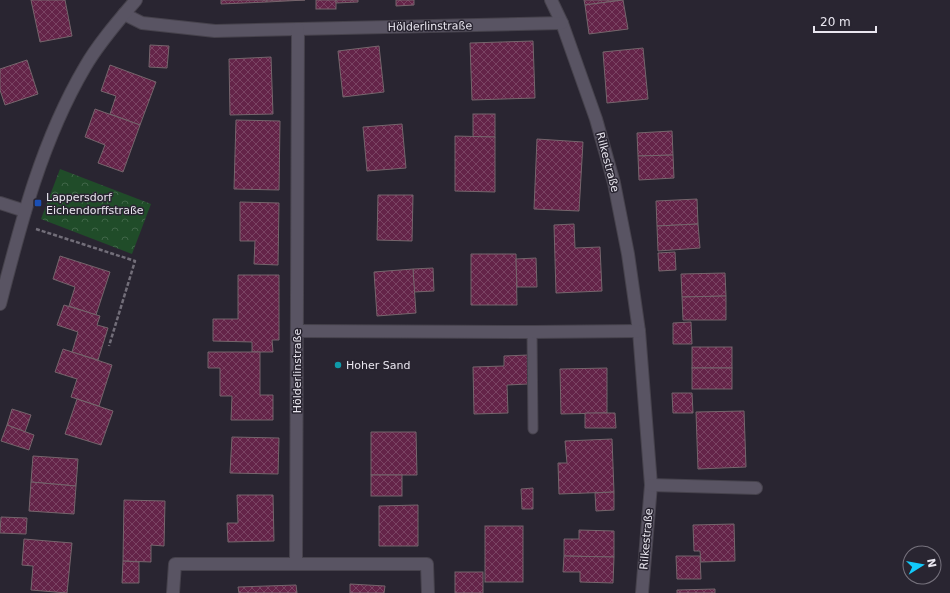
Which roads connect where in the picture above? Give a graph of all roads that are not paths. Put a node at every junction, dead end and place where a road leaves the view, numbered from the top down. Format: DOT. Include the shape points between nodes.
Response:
graph roads {
  1 [pos="136,0"];
  2 [pos="551,0"];
  3 [pos="124,14"];
  4 [pos="562,23"];
  5 [pos="298,29"];
  6 [pos="0,203"];
  7 [pos="25,211"];
  8 [pos="0,304"];
  9 [pos="297,331"];
  10 [pos="639,331"];
  11 [pos="532,332"];
  12 [pos="533,429"];
  13 [pos="651,486"];
  14 [pos="756,488"];
  15 [pos="296,564"];
  16 [pos="173,593"];
  17 [pos="428,593"];
  18 [pos="642,593"];
  1 -- 3 [label="street"];
  2 -- 4 [label="street, Rilkestraße"];
  3 -- 5 [label="street, Hölderlinstraße" via="142,24 215,31"];
  3 -- 7 [label="street" via="85,66 56,122"];
  4 -- 5 [label="street, Hölderlinstraße"];
  4 -- 10 [label="street, Rilkestraße" via="596,119 614,183"];
  5 -- 9 [label="street, Hölderlinstraße"];
  6 -- 7 [label="street"];
  7 -- 8 [label="street"];
  9 -- 11 [label="street"];
  9 -- 15 [label="street, Hölderlinstraße"];
  10 -- 11 [label="street"];
  10 -- 13 [label="street, Rilkestraße"];
  11 -- 12 [label="lane"];
  13 -- 14 [label="street"];
  13 -- 18 [label="street, Rilkestraße"];
  15 -- 16 [label="street" via="175,564"];
  15 -- 17 [label="street" via="426,564"];
}
